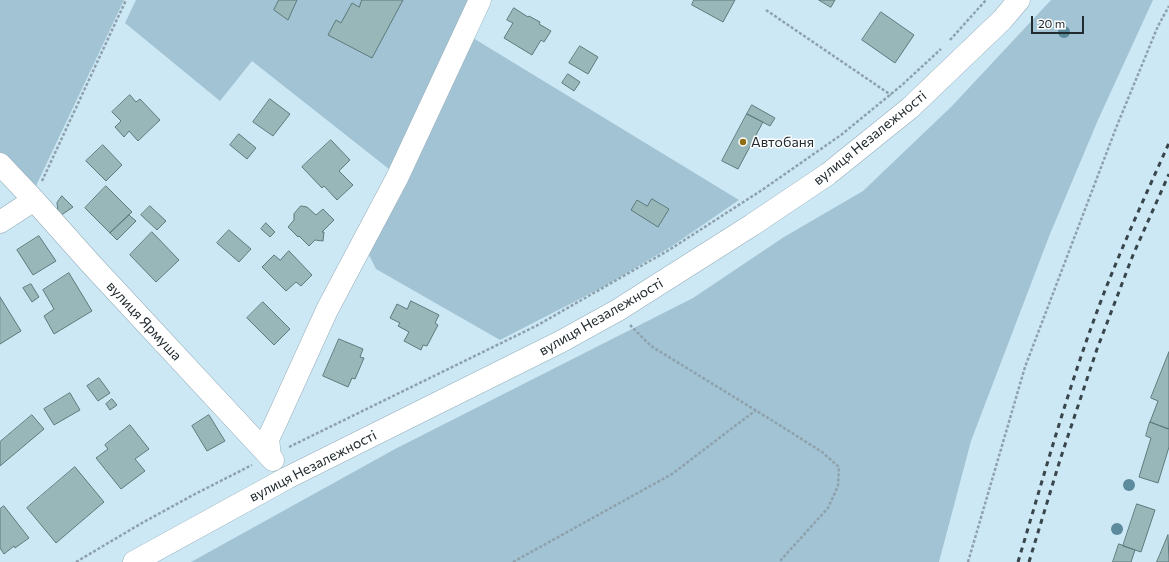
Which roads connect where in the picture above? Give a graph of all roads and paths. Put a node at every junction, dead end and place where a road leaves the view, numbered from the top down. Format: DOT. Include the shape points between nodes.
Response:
graph roads {
  1 [pos="126,0"];
  2 [pos="480,0"];
  3 [pos="986,0"];
  4 [pos="1019,0"];
  5 [pos="1169,6"];
  6 [pos="766,10"];
  7 [pos="890,95"];
  8 [pos="910,108"];
  9 [pos="0,164"];
  10 [pos="34,200"];
  11 [pos="0,222"];
  12 [pos="618,310"];
  13 [pos="756,410"];
  14 [pos="270,456"];
  15 [pos="287,478"];
  16 [pos="76,562"];
  17 [pos="134,562"];
  18 [pos="513,562"];
  19 [pos="779,562"];
  20 [pos="968,562"];
  1 -- 10 [label="path"];
  2 -- 14 [label="street" via="397,178 327,310 268,439"];
  3 -- 7 [label="path" via="951,39"];
  4 -- 8 [label="street, вулиця Незалежності" via="1002,20"];
  5 -- 20 [label="path" via="1158,26 1116,128 1025,367"];
  6 -- 7 [label="path"];
  7 -- 8 [label="path"];
  7 -- 14 [label="path" via="834,140 669,250 536,326"];
  8 -- 12 [label="street, вулиця Незалежності" via="828,174"];
  9 -- 10 [label="street, вулиця Ярмуша"];
  10 -- 11 [label="street"];
  10 -- 14 [label="street, вулиця Ярмуша"];
  12 -- 13 [label="path" via="651,346"];
  12 -- 15 [label="street, вулиця Незалежності" via="555,345"];
  13 -- 18 [label="path" via="672,474"];
  13 -- 19 [label="path" via="822,452 839,467 838,486 828,508"];
  14 -- 15 [label="street, вулиця Ярмуша"];
  14 -- 16 [label="path" via="195,494"];
  15 -- 17 [label="street, вулиця Незалежності"];
}
